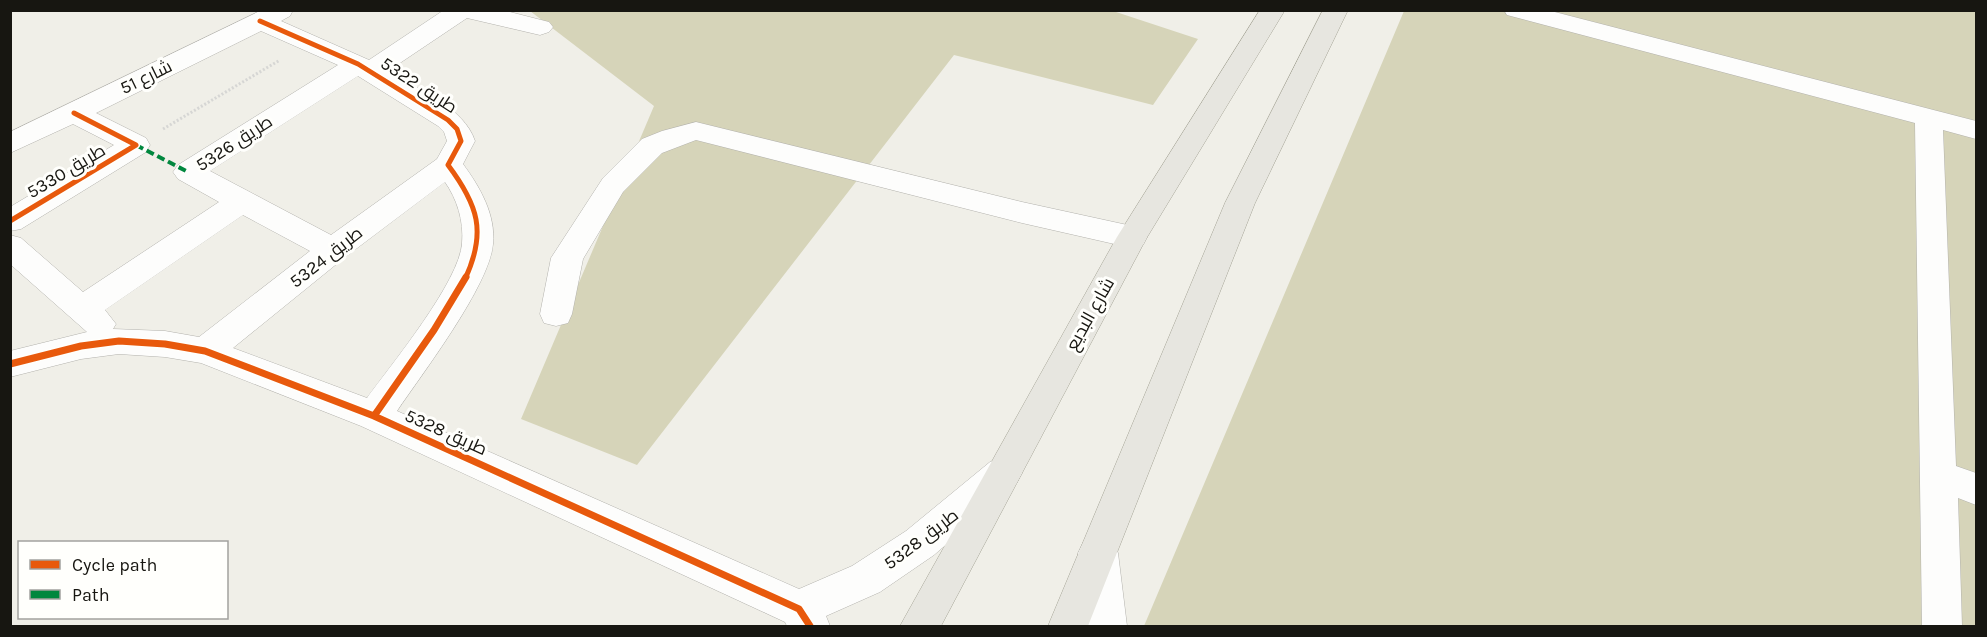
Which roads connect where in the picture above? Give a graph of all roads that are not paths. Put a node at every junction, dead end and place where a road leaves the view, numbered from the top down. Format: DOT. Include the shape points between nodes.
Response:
graph roads {
  1 [pos="464,10"];
  2 [pos="1273,10"];
  3 [pos="1336,10"];
  4 [pos="1516,10"];
  5 [pos="271,16"];
  6 [pos="540,27"];
  7 [pos="364,67"];
  8 [pos="74,113"];
  9 [pos="1929,118"];
  10 [pos="1977,130"];
  11 [pos="10,144"];
  12 [pos="448,165"];
  13 [pos="242,201"];
  14 [pos="10,221"];
  15 [pos="1132,237"];
  16 [pos="10,246"];
  17 [pos="333,250"];
  18 [pos="82,309"];
  19 [pos="556,314"];
  20 [pos="119,341"];
  21 [pos="204,351"];
  22 [pos="10,364"];
  23 [pos="374,416"];
  24 [pos="1003,473"];
  25 [pos="1938,475"];
  26 [pos="1977,489"];
  27 [pos="1098,553"];
  28 [pos="805,618"];
  29 [pos="920,627"];
  30 [pos="1068,627"];
  31 [pos="1107,627"];
  32 [pos="1942,627"];
  1 -- 6 [label="street"];
  1 -- 7 [label="street, طريق 5326"];
  2 -- 15 [label="main road, شارع البديع"];
  3 -- 27 [label="main road" via="1240,203"];
  4 -- 9 [label="street"];
  5 -- 7 [label="street, طريق 5322" via="309,43"];
  5 -- 8 [label="street, شارع 51"];
  7 -- 12 [label="street, طريق 5322" via="457,129 461,141"];
  7 -- 13 [label="street, طريق 5326" via="188,172"];
  8 -- 11 [label="street, شارع 51"];
  8 -- 14 [label="street, طريق 5330" via="136,145"];
  9 -- 10 [label="street"];
  9 -- 25 [label="street"];
  12 -- 17 [label="street, طريق 5324"];
  12 -- 23 [label="street" via="469,193 476,214 478,247 468,277"];
  13 -- 17 [label="street, طريق 5326"];
  13 -- 18 [label="street"];
  15 -- 19 [label="street" via="696,131 652,146 613,185 567,258"];
  15 -- 24 [label="main road, شارع البديع"];
  16 -- 18 [label="street"];
  17 -- 21 [label="street, طريق 5324"];
  18 -- 20 [label="street"];
  20 -- 21 [label="street, طريق 5328"];
  20 -- 22 [label="street, طريق 5328"];
  21 -- 23 [label="street, طريق 5328"];
  23 -- 28 [label="street, طريق 5328"];
  24 -- 28 [label="street, طريق 5328" via="920,543"];
  24 -- 29 [label="main road, شارع البديع"];
  25 -- 26 [label="street"];
  25 -- 32 [label="street"];
  27 -- 30 [label="main road"];
  27 -- 31 [label="street"];
}
